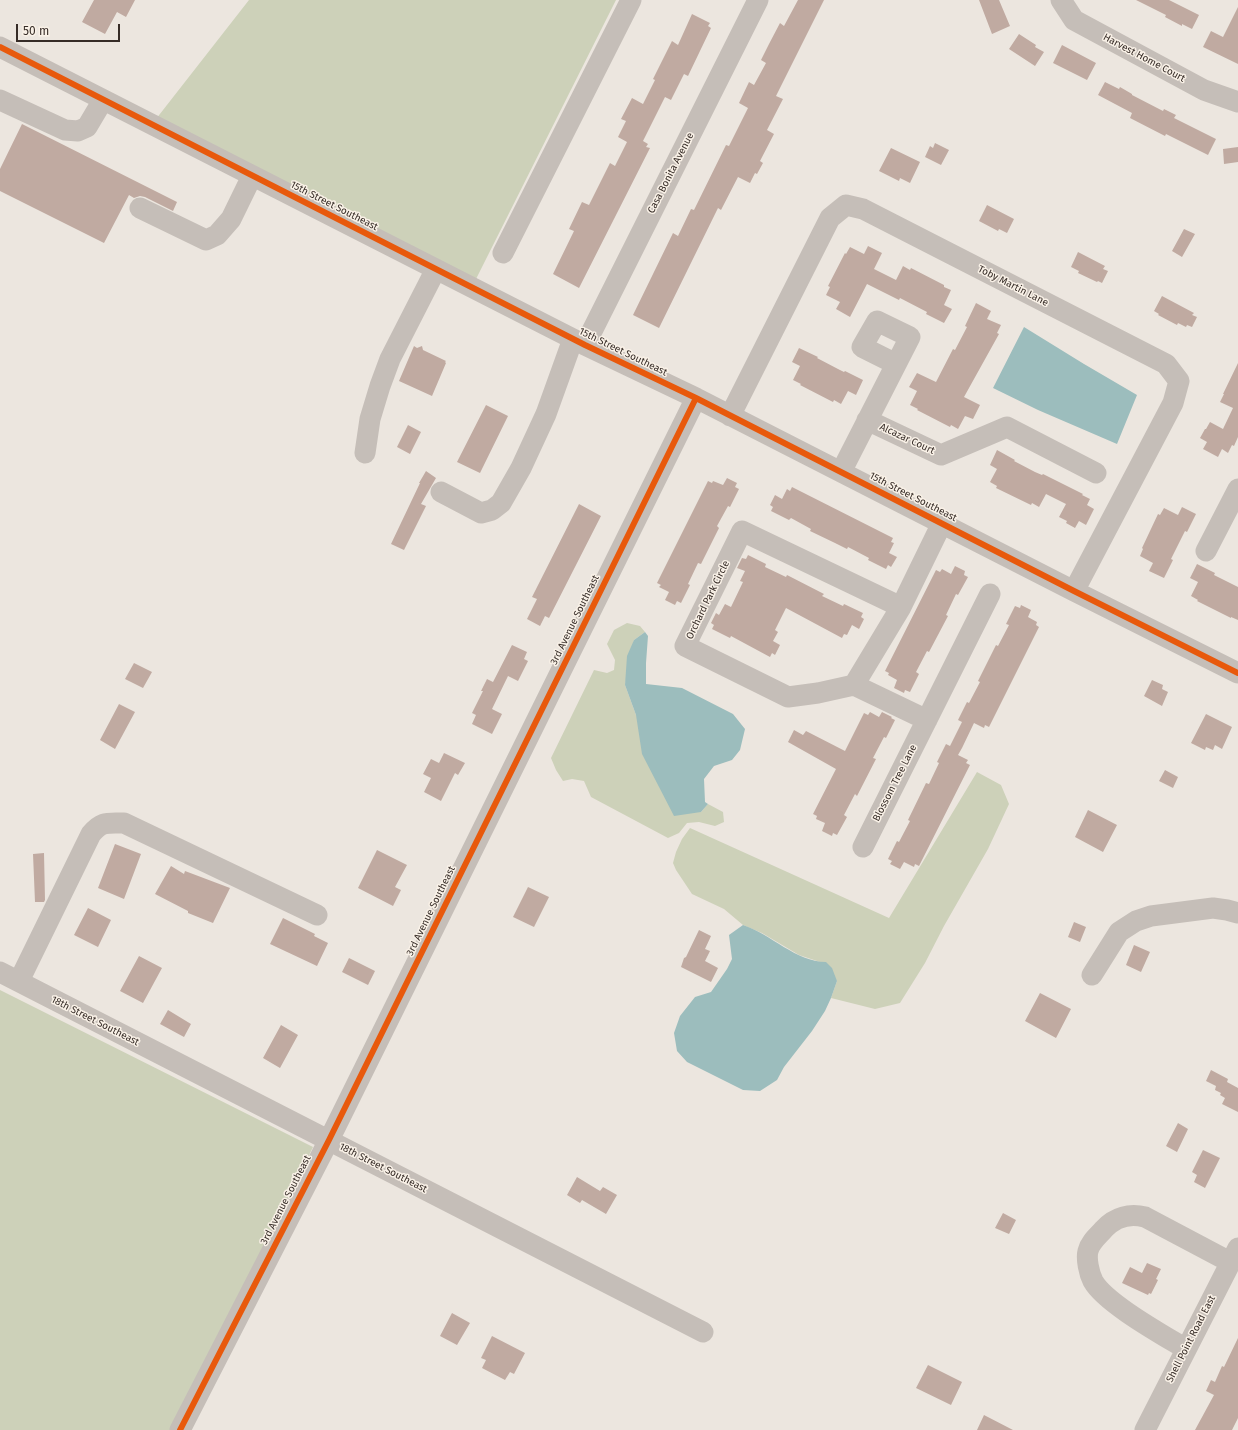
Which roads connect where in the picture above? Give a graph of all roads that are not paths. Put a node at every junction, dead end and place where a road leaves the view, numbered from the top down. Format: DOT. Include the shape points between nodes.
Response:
graph roads {
  1 [pos="631,0"];
  2 [pos="758,0"];
  3 [pos="1061,0"];
  4 [pos="0,48"];
  5 [pos="0,100"];
  6 [pos="103,100"];
  7 [pos="1238,102"];
  8 [pos="252,176"];
  9 [pos="140,208"];
  10 [pos="502,253"];
  11 [pos="436,269"];
  12 [pos="579,342"];
  13 [pos="896,364"];
  14 [pos="696,398"];
  15 [pos="730,416"];
  16 [pos="867,420"];
  17 [pos="365,453"];
  18 [pos="840,472"];
  19 [pos="1096,473"];
  20 [pos="441,492"];
  21 [pos="1236,498"];
  22 [pos="942,523"];
  23 [pos="1206,551"];
  24 [pos="1074,591"];
  25 [pos="990,594"];
  26 [pos="901,607"];
  27 [pos="1238,673"];
  28 [pos="854,685"];
  29 [pos="927,720"];
  30 [pos="863,847"];
  31 [pos="1238,913"];
  32 [pos="318,915"];
  33 [pos="0,972"];
  34 [pos="1092,975"];
  35 [pos="18,981"];
  36 [pos="328,1140"];
  37 [pos="1234,1255"];
  38 [pos="703,1332"];
  39 [pos="1186,1349"];
  40 [pos="180,1430"];
  41 [pos="1145,1430"];
  1 -- 10 [label="street"];
  2 -- 12 [label="street, Casa Bonita Avenue"];
  3 -- 7 [label="street, Harvest Home Court" via="1074,20 1204,90"];
  4 -- 6 [label="street, 15th Street Southeast"];
  5 -- 6 [label="street" via="65,130 78,131 86,127"];
  6 -- 8 [label="street, 15th Street Southeast"];
  8 -- 9 [label="street" via="231,219 217,235 206,240"];
  8 -- 11 [label="street, 15th Street Southeast"];
  11 -- 12 [label="street, 15th Street Southeast"];
  11 -- 17 [label="street" via="390,359 370,419"];
  12 -- 14 [label="street, 15th Street Southeast"];
  12 -- 20 [label="street, Casa Bonita Avenue" via="521,468 501,503 492,510 481,513"];
  13 -- 13 [label="street, Alcazar Court" via="910,337 876,321 862,347"];
  13 -- 16 [label="street, Alcazar Court"];
  14 -- 15 [label="street, 15th Street Southeast"];
  14 -- 36 [label="street, 3rd Avenue Southeast"];
  15 -- 18 [label="street, 15th Street Southeast"];
  15 -- 24 [label="street, Toby Martin Lane" via="830,218 846,205 863,209 1166,364 1179,381 1173,403"];
  16 -- 18 [label="street"];
  16 -- 19 [label="street, Alcazar Court" via="941,455 1007,427"];
  18 -- 22 [label="street, 15th Street Southeast"];
  21 -- 23 [label="street"];
  22 -- 24 [label="street, 15th Street Southeast"];
  22 -- 26 [label="street"];
  24 -- 27 [label="street, 15th Street Southeast"];
  25 -- 29 [label="street, Blossom Tree Lane"];
  26 -- 28 [label="street"];
  26 -- 28 [label="street, Orchard Park Circle" via="742,531 685,646 788,698"];
  28 -- 29 [label="street"];
  29 -- 30 [label="street, Blossom Tree Lane"];
  31 -- 34 [label="street" via="1213,908 1158,915 1136,921 1119,932"];
  32 -- 35 [label="street" via="124,823 106,823 97,826 91,834"];
  33 -- 35 [label="street, 18th Street Southeast"];
  35 -- 36 [label="street, 18th Street Southeast"];
  36 -- 38 [label="street, 18th Street Southeast"];
  36 -- 40 [label="street, 3rd Avenue Southeast"];
  37 -- 39 [label="street, Shell Point Road East"];
  37 -- 39 [label="street" via="1137,1214 1121,1217 1106,1226 1092,1242 1088,1250 1088,1263 1093,1280 1103,1294"];
  39 -- 41 [label="street, Shell Point Road East"];
}
